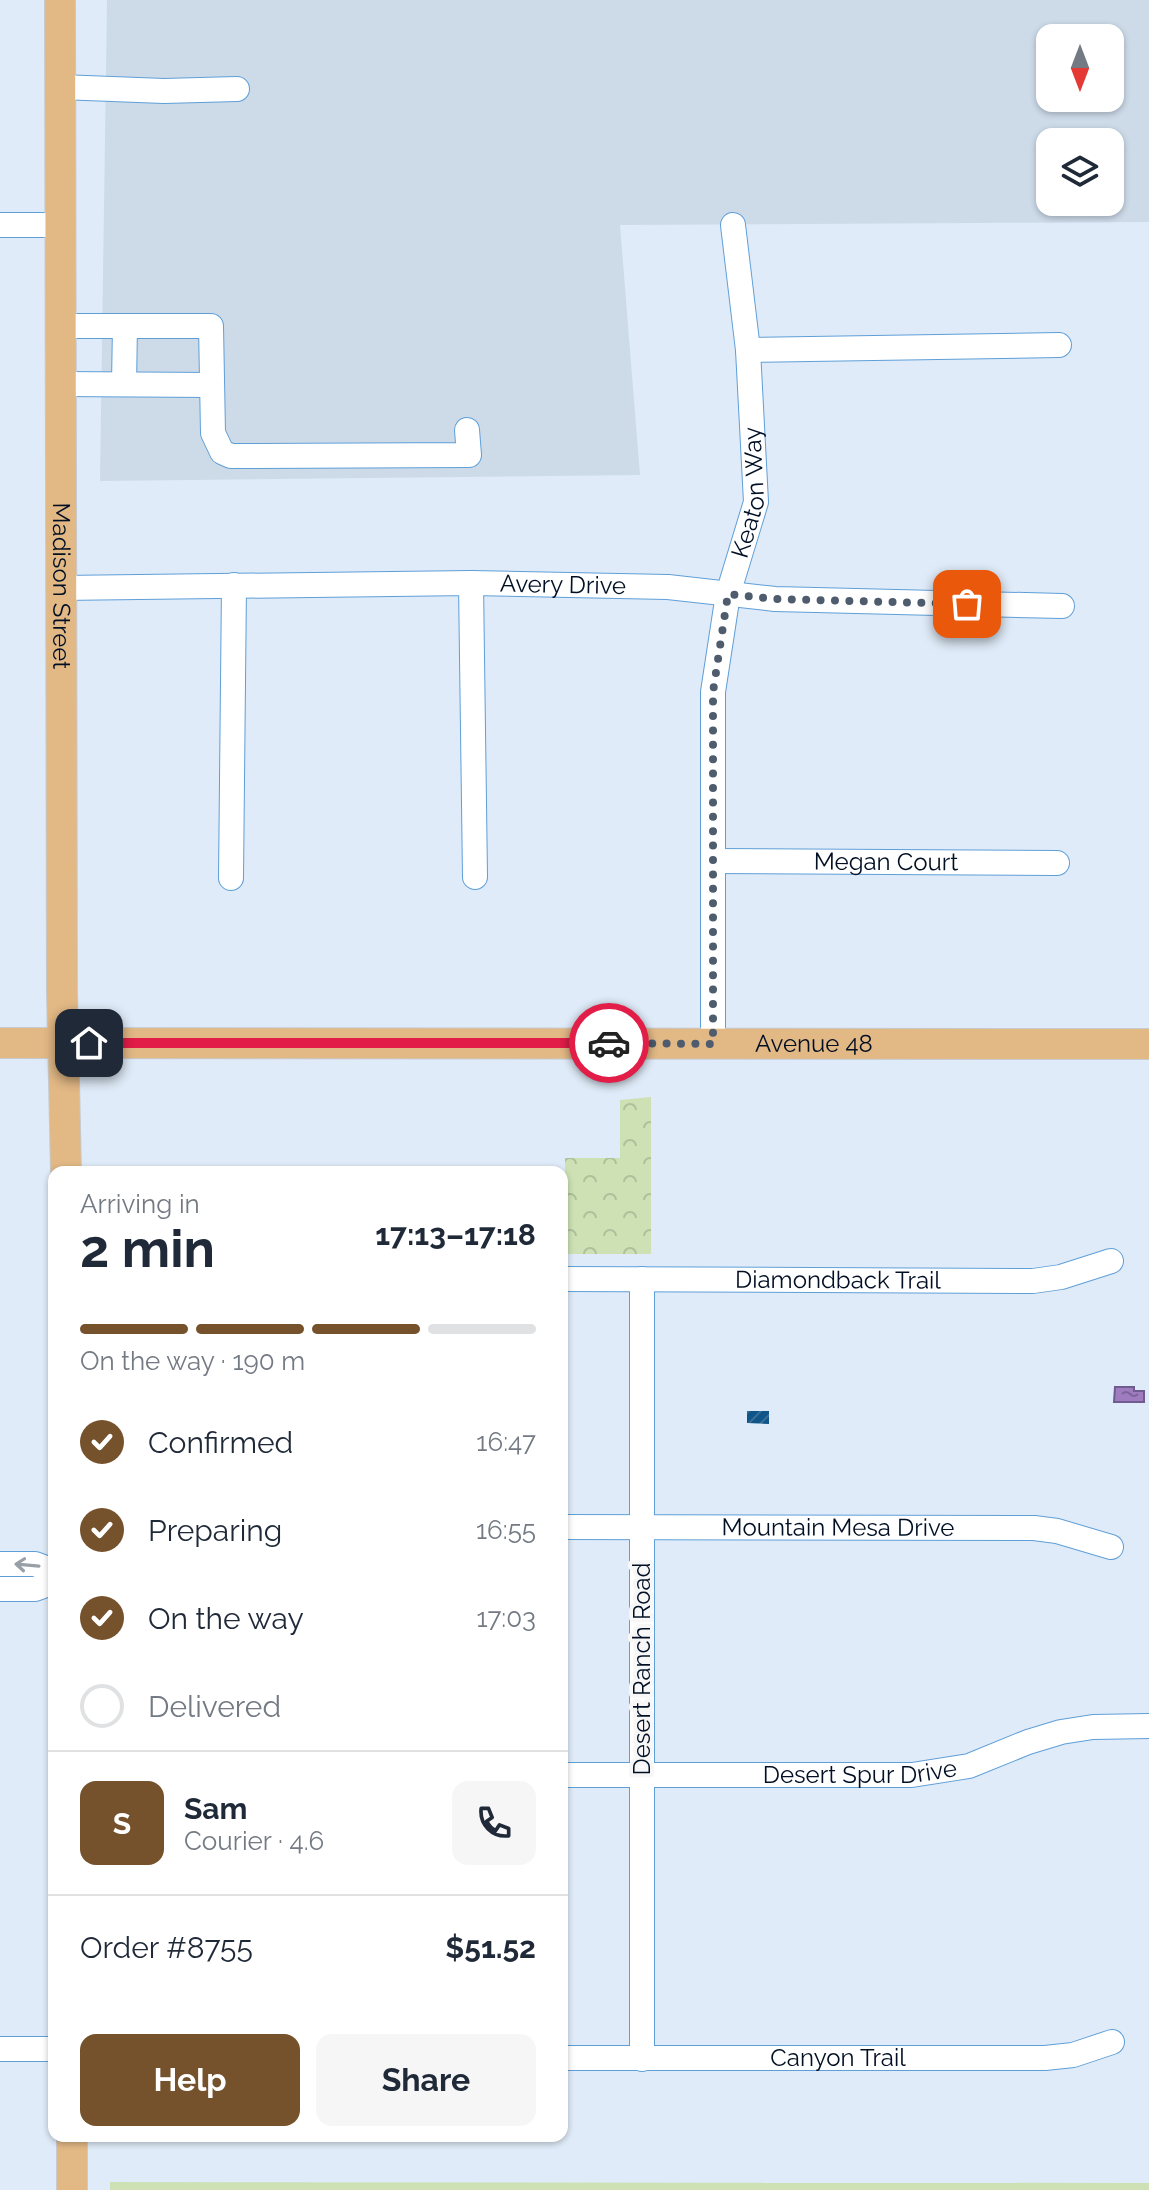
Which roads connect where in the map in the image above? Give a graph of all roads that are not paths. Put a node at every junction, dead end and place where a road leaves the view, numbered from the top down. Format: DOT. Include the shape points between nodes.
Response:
graph roads {
  1 [pos="60,0"];
  2 [pos="60,87"];
  3 [pos="237,89"];
  4 [pos="0,225"];
  5 [pos="60,225"];
  6 [pos="733,225"];
  7 [pos="60,326"];
  8 [pos="125,326"];
  9 [pos="1059,345"];
  10 [pos="748,350"];
  11 [pos="60,384"];
  12 [pos="124,384"];
  13 [pos="212,385"];
  14 [pos="467,430"];
  15 [pos="471,583"];
  16 [pos="234,585"];
  17 [pos="61,588"];
  18 [pos="728,594"];
  19 [pos="1062,606"];
  20 [pos="714,861"];
  21 [pos="1057,863"];
  22 [pos="475,877"];
  23 [pos="231,878"];
  24 [pos="0,1043"];
  25 [pos="63,1043"];
  26 [pos="713,1044"];
  27 [pos="1149,1044"];
  28 [pos="66,1166"];
  29 [pos="1111,1261"];
  30 [pos="568,1279"];
  31 [pos="642,1279"];
  32 [pos="568,1527"];
  33 [pos="642,1527"];
  34 [pos="1111,1547"];
  35 [pos="0,1564"];
  36 [pos="48,1569"];
  37 [pos="48,1584"];
  38 [pos="0,1589"];
  39 [pos="1149,1726"];
  40 [pos="568,1775"];
  41 [pos="642,1775"];
  42 [pos="1112,2042"];
  43 [pos="0,2049"];
  44 [pos="48,2049"];
  45 [pos="568,2058"];
  46 [pos="642,2059"];
  47 [pos="72,2142"];
  48 [pos="72,2190"];
  1 -- 2 [label="main road, Madison Street"];
  2 -- 3 [label="street"];
  2 -- 5 [label="main road, Madison Street"];
  4 -- 5 [label="street"];
  5 -- 7 [label="main road, Madison Street"];
  6 -- 10 [label="street, Keaton Way"];
  7 -- 8 [label="street"];
  7 -- 11 [label="main road, Madison Street"];
  8 -- 12 [label="street"];
  8 -- 13 [label="street" via="211,326"];
  9 -- 10 [label="street"];
  10 -- 18 [label="street, Keaton Way" via="756,502"];
  11 -- 12 [label="street"];
  11 -- 17 [label="main road, Madison Street"];
  12 -- 13 [label="street"];
  13 -- 14 [label="street" via="213,433 222,452 231,456 469,455"];
  15 -- 16 [label="street, Avery Drive"];
  15 -- 18 [label="street, Avery Drive" via="668,587"];
  15 -- 22 [label="street"];
  16 -- 17 [label="street, Avery Drive"];
  16 -- 23 [label="street"];
  17 -- 25 [label="main road, Madison Street"];
  18 -- 19 [label="street, Avery Drive"];
  18 -- 20 [label="street, Keaton Way" via="713,692"];
  20 -- 21 [label="street, Megan Court"];
  20 -- 26 [label="street, Keaton Way"];
  24 -- 25 [label="main road, Avenue 48"];
  25 -- 26 [label="main road, Avenue 48"];
  25 -- 28 [label="main road, Madison Street"];
  26 -- 27 [label="main road, Avenue 48"];
  29 -- 31 [label="street, Diamondback Trail" via="1033,1281"];
  30 -- 31 [label="street, Diamondback Trail"];
  31 -- 33 [label="street, Desert Ranch Road"];
  32 -- 33 [label="street, Mountain Mesa Drive"];
  33 -- 34 [label="street, Mountain Mesa Drive" via="1034,1528"];
  33 -- 41 [label="street, Desert Ranch Road"];
  36 -- 35 [label="street, one-way"];
  37 -- 38 [label="street"];
  39 -- 41 [label="street, Desert Spur Drive" via="1061,1732 969,1766 912,1775"];
  40 -- 41 [label="street, Desert Spur Drive"];
  41 -- 46 [label="street, Desert Ranch Road"];
  42 -- 46 [label="street, Canyon Trail" via="1045,2058"];
  43 -- 44 [label="street"];
  45 -- 46 [label="street, Canyon Trail"];
  47 -- 48 [label="main road"];
}
